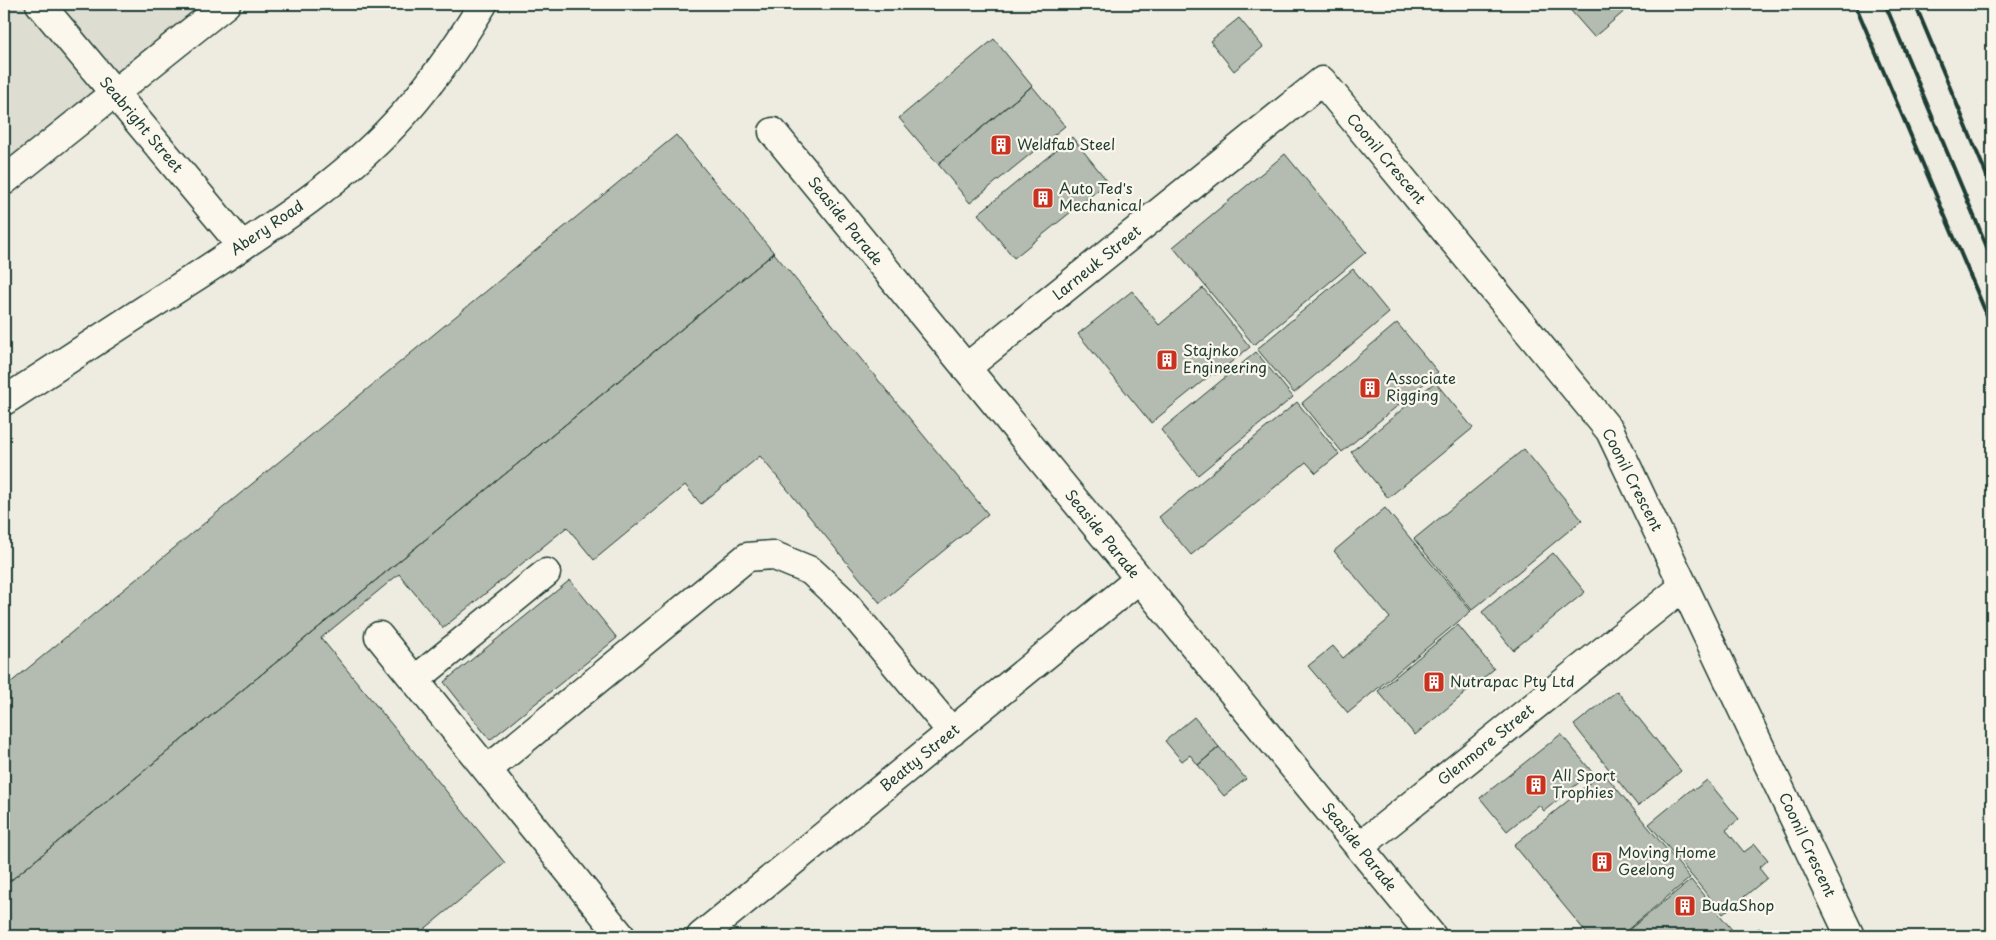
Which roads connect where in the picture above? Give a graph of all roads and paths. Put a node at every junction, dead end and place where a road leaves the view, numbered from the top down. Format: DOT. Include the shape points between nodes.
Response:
graph roads {
  1 [pos="40,4"];
  2 [pos="226,4"];
  3 [pos="483,4"];
  4 [pos="1322,81"];
  5 [pos="113,92"];
  6 [pos="773,132"];
  7 [pos="4,181"];
  8 [pos="242,246"];
  9 [pos="966,368"];
  10 [pos="4,401"];
  11 [pos="546,573"];
  12 [pos="1139,580"];
  13 [pos="1684,586"];
  14 [pos="379,636"];
  15 [pos="415,680"];
  16 [pos="952,732"];
  17 [pos="487,770"];
  18 [pos="1359,847"];
  19 [pos="1421,932"];
  20 [pos="621,936"];
  21 [pos="701,936"];
  22 [pos="1850,936"];
  1 -- 5 [label="street, Seabright Street"];
  2 -- 5 [label="street"];
  3 -- 8 [label="street, Abery Road" via="443,67 394,125 306,202"];
  4 -- 9 [label="street, Larneuk Street"];
  4 -- 13 [label="street, Coonil Crescent" via="1610,431"];
  5 -- 7 [label="street"];
  5 -- 8 [label="street, Seabright Street"];
  6 -- 9 [label="street, Seaside Parade"];
  8 -- 10 [label="street, Abery Road"];
  9 -- 12 [label="street, Seaside Parade"];
  11 -- 15 [label="street"];
  12 -- 16 [label="street, Beatty Street"];
  12 -- 18 [label="street, Seaside Parade"];
  13 -- 18 [label="street, Glenmore Street"];
  13 -- 22 [label="street, Coonil Crescent"];
  14 -- 15 [label="street"];
  15 -- 17 [label="street"];
  16 -- 17 [label="street" via="842,600 812,570 772,555 747,557"];
  16 -- 21 [label="street, Beatty Street"];
  17 -- 20 [label="street"];
  18 -- 19 [label="street, Seaside Parade"];
}
